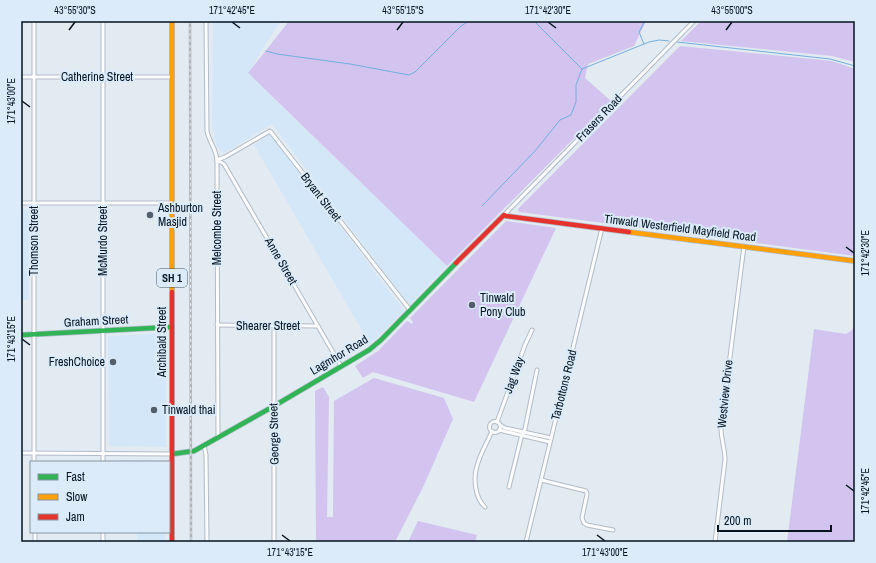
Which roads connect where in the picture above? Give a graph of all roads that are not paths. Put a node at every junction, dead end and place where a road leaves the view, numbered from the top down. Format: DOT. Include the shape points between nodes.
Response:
graph roads {
  1 [pos="34,21"];
  2 [pos="103,21"];
  3 [pos="172,21"];
  4 [pos="206,21"];
  5 [pos="694,21"];
  6 [pos="21,77"];
  7 [pos="34,77"];
  8 [pos="172,77"];
  9 [pos="103,78"];
  10 [pos="217,160"];
  11 [pos="21,203"];
  12 [pos="34,203"];
  13 [pos="103,203"];
  14 [pos="172,203"];
  15 [pos="504,215"];
  16 [pos="602,228"];
  17 [pos="744,246"];
  18 [pos="855,261"];
  19 [pos="410,310"];
  20 [pos="274,325"];
  21 [pos="217,326"];
  22 [pos="318,326"];
  23 [pos="172,327"];
  24 [pos="532,330"];
  25 [pos="103,331"];
  26 [pos="21,335"];
  27 [pos="34,335"];
  28 [pos="341,366"];
  29 [pos="537,370"];
  30 [pos="274,406"];
  31 [pos="497,422"];
  32 [pos="500,425"];
  33 [pos="499,430"];
  34 [pos="492,431"];
  35 [pos="524,432"];
  36 [pos="522,436"];
  37 [pos="218,438"];
  38 [pos="551,440"];
  39 [pos="204,445"];
  40 [pos="21,453"];
  41 [pos="34,453"];
  42 [pos="103,453"];
  43 [pos="172,454"];
  44 [pos="34,461"];
  45 [pos="103,461"];
  46 [pos="541,480"];
  47 [pos="510,487"];
  48 [pos="485,507"];
  49 [pos="613,530"];
  50 [pos="172,542"];
  51 [pos="207,542"];
  52 [pos="274,542"];
  53 [pos="526,542"];
  54 [pos="715,542"];
  1 -- 7 [label="street, Thomson Street"];
  2 -- 9 [label="street, McMurdo Street"];
  3 -- 8 [label="main road, Archibald Street / SH 1"];
  4 -- 10 [label="street, Melcombe Street" via="206,125"];
  5 -- 15 [label="street, Frasers Road"];
  6 -- 7 [label="street, Catherine Street"];
  7 -- 9 [label="street, Catherine Street"];
  7 -- 12 [label="street, Thomson Street"];
  8 -- 9 [label="street, Catherine Street"];
  8 -- 14 [label="main road, Archibald Street / SH 1"];
  9 -- 13 [label="street, McMurdo Street"];
  10 -- 19 [label="street, Bryant Street" via="270,131"];
  10 -- 21 [label="street, Melcombe Street"];
  10 -- 22 [label="street, Anne Street" via="224,164"];
  11 -- 12 [label="street"];
  12 -- 13 [label="street"];
  12 -- 27 [label="street, Thomson Street"];
  13 -- 14 [label="street"];
  13 -- 25 [label="street, McMurdo Street"];
  14 -- 23 [label="main road, Archibald Street / SH 1"];
  15 -- 16 [label="main road, Tinwald Westerfield Mayfield Road"];
  15 -- 19 [label="main road, Lagmhor Road"];
  16 -- 17 [label="main road, Tinwald Westerfield Mayfield Road"];
  16 -- 38 [label="street, Tarbottons Road"];
  17 -- 18 [label="main road, Tinwald Westerfield Mayfield Road"];
  17 -- 54 [label="street, Westview Drive" via="720,428 725,460"];
  19 -- 28 [label="main road, Lagmhor Road" via="375,346"];
  20 -- 21 [label="street, Shearer Street"];
  20 -- 22 [label="street, Shearer Street"];
  20 -- 30 [label="street, George Street"];
  21 -- 37 [label="street, Melcombe Street"];
  22 -- 28 [label="street, Anne Street"];
  23 -- 25 [label="main road, Graham Street"];
  23 -- 43 [label="main road, Archibald Street / SH 1"];
  24 -- 31 [label="street, Jag Way"];
  25 -- 27 [label="main road, Graham Street"];
  25 -- 42 [label="street, McMurdo Street"];
  26 -- 27 [label="main road, Graham Street"];
  27 -- 41 [label="street, Thomson Street"];
  28 -- 30 [label="main road, Lagmhor Road"];
  29 -- 35 [label="street"];
  30 -- 37 [label="main road, Lagmhor Road"];
  30 -- 52 [label="street, George Street"];
  31 -- 32 [label="street"];
  31 -- 34 [label="street" via="490,425"];
  32 -- 33 [label="street"];
  32 -- 35 [label="street"];
  33 -- 34 [label="street"];
  33 -- 36 [label="street"];
  34 -- 48 [label="street" via="475,474 479,499"];
  35 -- 36 [label="street"];
  35 -- 38 [label="street"];
  36 -- 38 [label="street"];
  36 -- 47 [label="street"];
  37 -- 39 [label="main road, Lagmhor Road"];
  38 -- 46 [label="street, Tarbottons Road"];
  39 -- 43 [label="main road, Lagmhor Road" via="191,452"];
  39 -- 51 [label="street"];
  40 -- 41 [label="street"];
  41 -- 42 [label="street"];
  41 -- 44 [label="street, Thomson Street"];
  42 -- 43 [label="street"];
  42 -- 45 [label="street, McMurdo Street"];
  43 -- 50 [label="main road, Archibald Street / SH 1"];
  46 -- 49 [label="street" via="586,491 588,494 583,521 587,525"];
  46 -- 53 [label="street, Tarbottons Road"];
}
